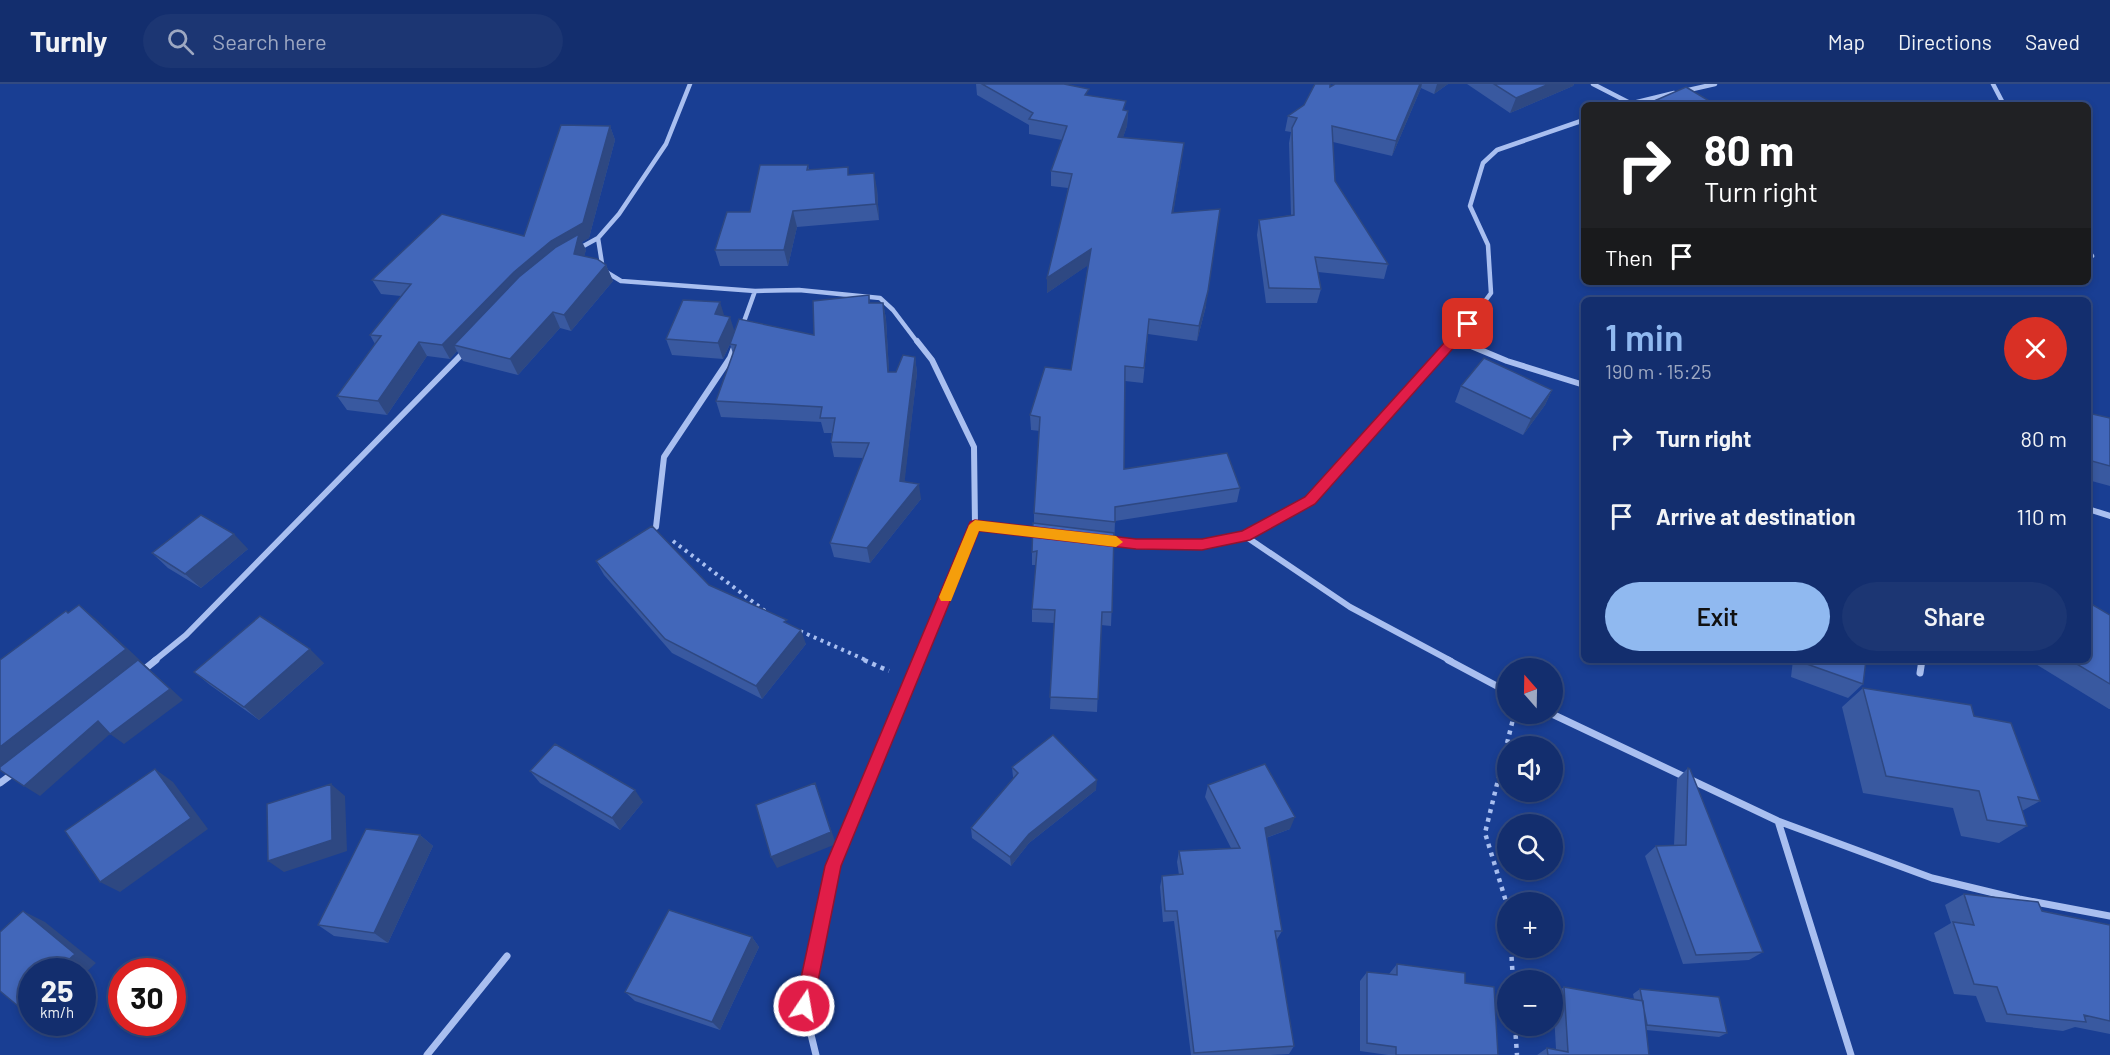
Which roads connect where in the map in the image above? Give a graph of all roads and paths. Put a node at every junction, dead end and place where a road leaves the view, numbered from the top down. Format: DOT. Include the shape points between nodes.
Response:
graph roads {
  1 [pos="690,84"];
  2 [pos="1593,84"];
  3 [pos="1715,84"];
  4 [pos="1993,84"];
  5 [pos="1624,102"];
  6 [pos="1637,102"];
  7 [pos="2002,102"];
  8 [pos="1581,121"];
  9 [pos="598,238"];
  10 [pos="570,254"];
  11 [pos="755,291"];
  12 [pos="475,340"];
  13 [pos="1456,340"];
  14 [pos="1581,384"];
  15 [pos="2091,510"];
  16 [pos="2110,516"];
  17 [pos="975,525"];
  18 [pos="656,527"];
  19 [pos="1044,533"];
  20 [pos="1245,536"];
  21 [pos="1102,540"];
  22 [pos="770,615"];
  23 [pos="790,627"];
  24 [pos="1922,663"];
  25 [pos="1920,673"];
  26 [pos="131,680"];
  27 [pos="911,681"];
  28 [pos="1497,686"];
  29 [pos="1563,719"];
  30 [pos="1512,724"];
  31 [pos="19,769"];
  32 [pos="0,783"];
  33 [pos="1778,821"];
  34 [pos="1503,892"];
  35 [pos="2110,916"];
  36 [pos="507,956"];
  37 [pos="1515,1036"];
  38 [pos="427,1055"];
  39 [pos="816,1055"];
  40 [pos="1516,1055"];
  41 [pos="1851,1055"];
  1 -- 9 [label="street" via="666,144"];
  2 -- 5 [label="street"];
  3 -- 6 [label="street"];
  4 -- 7 [label="street"];
  8 -- 13 [label="street" via="1497,150 1483,163 1470,206 1488,245 1491,293"];
  9 -- 10 [label="street"];
  9 -- 11 [label="street" via="603,270 621,281"];
  11 -- 17 [label="street" via="799,290 880,298 893,310 932,360 974,447"];
  11 -- 18 [label="street" via="730,358 664,457"];
  12 -- 26 [label="street" via="194,627"];
  13 -- 14 [label="street"];
  13 -- 20 [label="street" via="1310,500"];
  15 -- 16 [label="street"];
  17 -- 19 [label="street"];
  17 -- 27 [label="street"];
  18 -- 22 [label="path"];
  20 -- 21 [label="street" via="1202,545"];
  20 -- 28 [label="street" via="1350,607"];
  23 -- 27 [label="path"];
  24 -- 25 [label="street"];
  27 -- 39 [label="street" via="833,866 804,1006"];
  29 -- 33 [label="street"];
  30 -- 34 [label="path" via="1485,833"];
  31 -- 32 [label="street"];
  33 -- 35 [label="street" via="1932,878"];
  33 -- 41 [label="street"];
  36 -- 38 [label="street"];
  37 -- 40 [label="path"];
}
